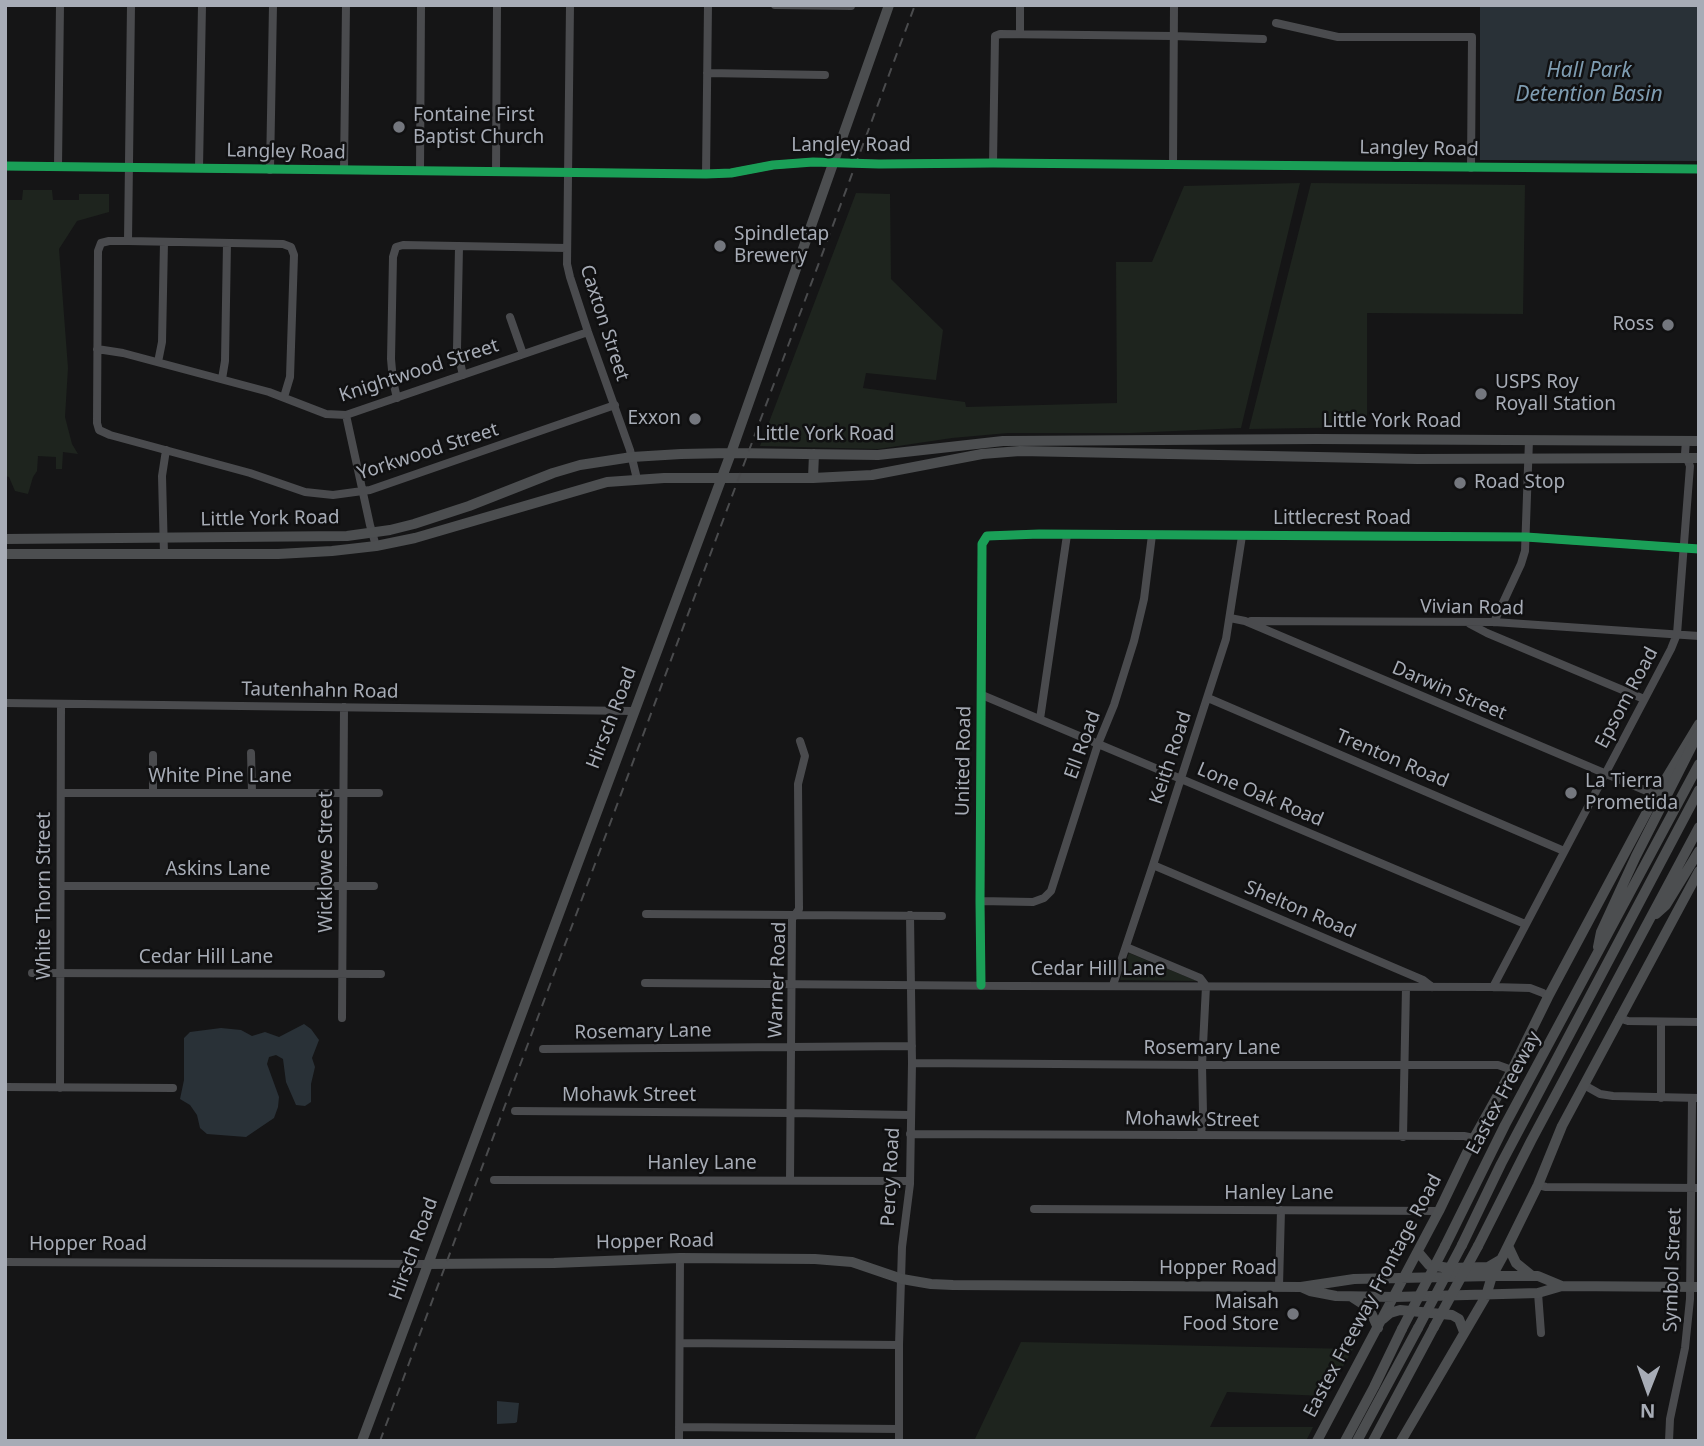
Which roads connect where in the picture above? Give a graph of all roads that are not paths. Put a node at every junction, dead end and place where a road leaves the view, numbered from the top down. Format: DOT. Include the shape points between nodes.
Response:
graph roads {
  1 [pos="60,5"];
  2 [pos="131,5"];
  3 [pos="202,5"];
  4 [pos="273,5"];
  5 [pos="346,5"];
  6 [pos="421,5"];
  7 [pos="497,5"];
  8 [pos="570,5"];
  9 [pos="708,5"];
  10 [pos="775,5"];
  11 [pos="889,5"];
  12 [pos="1020,5"];
  13 [pos="1174,5"];
  14 [pos="851,6"];
  15 [pos="1276,23"];
  16 [pos="1020,34"];
  17 [pos="1173,36"];
  18 [pos="1263,39"];
  19 [pos="707,73"];
  20 [pos="825,75"];
  21 [pos="834,162"];
  22 [pos="993,163"];
  23 [pos="1173,165"];
  24 [pos="5,166"];
  25 [pos="58,166"];
  26 [pos="129,167"];
  27 [pos="1471,167"];
  28 [pos="199,168"];
  29 [pos="1699,169"];
  30 [pos="270,170"];
  31 [pos="344,170"];
  32 [pos="419,171"];
  33 [pos="496,172"];
  34 [pos="567,173"];
  35 [pos="706,174"];
  36 [pos="128,241"];
  37 [pos="164,243"];
  38 [pos="227,243"];
  39 [pos="459,247"];
  40 [pos="566,248"];
  41 [pos="510,317"];
  42 [pos="588,332"];
  43 [pos="97,349"];
  44 [pos="523,355"];
  45 [pos="158,362"];
  46 [pos="463,374"];
  47 [pos="222,379"];
  48 [pos="284,397"];
  49 [pos="397,398"];
  50 [pos="615,405"];
  51 [pos="346,415"];
  52 [pos="1418,440"];
  53 [pos="1529,440"];
  54 [pos="1686,440"];
  55 [pos="1699,441"];
  56 [pos="166,450"];
  57 [pos="731,453"];
  58 [pos="814,454"];
  59 [pos="632,457"];
  60 [pos="1687,458"];
  61 [pos="1699,458"];
  62 [pos="1418,459"];
  63 [pos="1528,459"];
  64 [pos="722,477"];
  65 [pos="813,478"];
  66 [pos="637,479"];
  67 [pos="362,491"];
  68 [pos="372,533"];
  69 [pos="1067,535"];
  70 [pos="1152,535"];
  71 [pos="1242,536"];
  72 [pos="251,537"];
  73 [pos="302,537"];
  74 [pos="1526,537"];
  75 [pos="164,538"];
  76 [pos="985,538"];
  77 [pos="5,539"];
  78 [pos="29,539"];
  79 [pos="52,539"];
  80 [pos="376,546"];
  81 [pos="1684,548"];
  82 [pos="1699,550"];
  83 [pos="302,553"];
  84 [pos="5,554"];
  85 [pos="29,554"];
  86 [pos="52,554"];
  87 [pos="164,554"];
  88 [pos="251,554"];
  89 [pos="1230,618"];
  90 [pos="1245,621"];
  91 [pos="1494,622"];
  92 [pos="1468,623"];
  93 [pos="1677,634"];
  94 [pos="1699,636"];
  95 [pos="982,695"];
  96 [pos="1208,698"];
  97 [pos="1644,699"];
  98 [pos="5,703"];
  99 [pos="61,704"];
  100 [pos="344,707"];
  101 [pos="634,711"];
  102 [pos="1040,719"];
  103 [pos="1699,724"];
  104 [pos="1699,732"];
  105 [pos="800,741"];
  106 [pos="1098,744"];
  107 [pos="251,753"];
  108 [pos="153,754"];
  109 [pos="1699,764"];
  110 [pos="1604,774"];
  111 [pos="1180,779"];
  112 [pos="1699,790"];
  113 [pos="153,792"];
  114 [pos="252,792"];
  115 [pos="344,792"];
  116 [pos="61,793"];
  117 [pos="379,793"];
  118 [pos="1656,794"];
  119 [pos="1699,827"];
  120 [pos="1564,850"];
  121 [pos="1699,851"];
  122 [pos="1153,865"];
  123 [pos="1699,871"];
  124 [pos="62,886"];
  125 [pos="374,886"];
  126 [pos="344,887"];
  127 [pos="980,901"];
  128 [pos="646,914"];
  129 [pos="796,914"];
  130 [pos="910,915"];
  131 [pos="942,916"];
  132 [pos="1651,918"];
  133 [pos="1525,924"];
  134 [pos="1126,947"];
  135 [pos="1596,957"];
  136 [pos="32,973"];
  137 [pos="342,973"];
  138 [pos="60,974"];
  139 [pos="381,974"];
  140 [pos="645,983"];
  141 [pos="791,984"];
  142 [pos="911,985"];
  143 [pos="981,985"];
  144 [pos="1113,985"];
  145 [pos="1206,986"];
  146 [pos="1432,987"];
  147 [pos="1493,987"];
  148 [pos="1406,988"];
  149 [pos="1548,997"];
  150 [pos="342,1018"];
  151 [pos="1619,1018"];
  152 [pos="1661,1022"];
  153 [pos="1699,1022"];
  154 [pos="791,1046"];
  155 [pos="912,1046"];
  156 [pos="543,1049"];
  157 [pos="912,1063"];
  158 [pos="1202,1065"];
  159 [pos="1405,1065"];
  160 [pos="1512,1070"];
  161 [pos="1584,1085"];
  162 [pos="5,1087"];
  163 [pos="60,1087"];
  164 [pos="173,1088"];
  165 [pos="1661,1098"];
  166 [pos="1695,1098"];
  167 [pos="515,1111"];
  168 [pos="791,1113"];
  169 [pos="910,1115"];
  170 [pos="910,1134"];
  171 [pos="1201,1135"];
  172 [pos="1403,1137"];
  173 [pos="1474,1138"];
  174 [pos="494,1180"];
  175 [pos="790,1180"];
  176 [pos="910,1181"];
  177 [pos="1538,1185"];
  178 [pos="1695,1188"];
  179 [pos="1034,1209"];
  180 [pos="1281,1210"];
  181 [pos="1439,1211"];
  182 [pos="1506,1251"];
  183 [pos="1418,1252"];
  184 [pos="680,1258"];
  185 [pos="5,1262"];
  186 [pos="427,1265"];
  187 [pos="1492,1276"];
  188 [pos="1533,1276"];
  189 [pos="902,1279"];
  190 [pos="1404,1279"];
  191 [pos="1279,1286"];
  192 [pos="1562,1286"];
  193 [pos="1301,1287"];
  194 [pos="1695,1287"];
  195 [pos="1538,1293"];
  196 [pos="1352,1296"];
  197 [pos="1486,1296"];
  198 [pos="1395,1297"];
  199 [pos="1383,1318"];
  200 [pos="1378,1328"];
  201 [pos="1464,1332"];
  202 [pos="1541,1333"];
  203 [pos="680,1343"];
  204 [pos="899,1345"];
  205 [pos="679,1427"];
  206 [pos="899,1429"];
  207 [pos="1351,1429"];
  208 [pos="362,1441"];
  209 [pos="679,1441"];
  210 [pos="899,1441"];
  211 [pos="1317,1441"];
  212 [pos="1339,1441"];
  213 [pos="1345,1441"];
  214 [pos="1357,1441"];
  215 [pos="1374,1441"];
  216 [pos="1401,1441"];
  217 [pos="1669,1441"];
  1 -- 25 [label="street"];
  2 -- 26 [label="street"];
  3 -- 28 [label="street"];
  4 -- 30 [label="street"];
  5 -- 31 [label="street"];
  6 -- 32 [label="street"];
  7 -- 33 [label="street"];
  8 -- 34 [label="street, Caxton Street"];
  9 -- 19 [label="street"];
  10 -- 14 [label="street"];
  11 -- 21 [label="main road, Hirsch Road"];
  12 -- 16 [label="street"];
  13 -- 17 [label="street"];
  15 -- 27 [label="street" via="1338,37 1472,37"];
  16 -- 17 [label="street"];
  16 -- 22 [label="street" via="995,36"];
  17 -- 18 [label="street"];
  17 -- 23 [label="street"];
  19 -- 20 [label="street"];
  19 -- 35 [label="street"];
  21 -- 22 [label="street, Langley Road"];
  21 -- 35 [label="street, Langley Road"];
  21 -- 57 [label="main road, Hirsch Road"];
  22 -- 23 [label="street, Langley Road"];
  23 -- 27 [label="street, Langley Road"];
  24 -- 25 [label="street, Langley Road"];
  25 -- 26 [label="street, Langley Road"];
  26 -- 28 [label="street, Langley Road"];
  26 -- 36 [label="street"];
  27 -- 29 [label="street, Langley Road"];
  28 -- 30 [label="street, Langley Road"];
  30 -- 31 [label="street, Langley Road"];
  31 -- 32 [label="street, Langley Road"];
  32 -- 33 [label="street, Langley Road"];
  33 -- 34 [label="street, Langley Road"];
  34 -- 35 [label="street, Langley Road"];
  34 -- 40 [label="street, Caxton Street"];
  36 -- 37 [label="street"];
  36 -- 43 [label="street" via="101,243 98,251"];
  37 -- 38 [label="street"];
  37 -- 45 [label="street"];
  38 -- 47 [label="street"];
  38 -- 48 [label="street" via="283,244 291,247 294,255 290,377"];
  39 -- 40 [label="street"];
  39 -- 46 [label="street" via="457,349"];
  39 -- 49 [label="street" via="396,247 391,359"];
  40 -- 42 [label="street, Caxton Street"];
  41 -- 44 [label="street"];
  42 -- 44 [label="street, Knightwood Street"];
  42 -- 50 [label="street, Caxton Street"];
  43 -- 45 [label="street, Knightwood Street"];
  43 -- 56 [label="street, Yorkwood Street" via="99,430"];
  44 -- 46 [label="street, Knightwood Street"];
  45 -- 47 [label="street, Knightwood Street"];
  46 -- 49 [label="street, Knightwood Street"];
  47 -- 48 [label="street, Knightwood Street"];
  48 -- 51 [label="street, Knightwood Street" via="326,414"];
  49 -- 51 [label="street, Knightwood Street"];
  50 -- 59 [label="street, Caxton Street"];
  50 -- 67 [label="street, Yorkwood Street"];
  51 -- 67 [label="street"];
  52 -- 53 [label="main road, Little York Road"];
  52 -- 58 [label="main road, Little York Road" via="1003,441 878,455"];
  52 -- 62 [label="main road"];
  53 -- 54 [label="main road, Little York Road"];
  53 -- 63 [label="street"];
  54 -- 55 [label="main road, Little York Road"];
  54 -- 60 [label="street, Epsom Road"];
  56 -- 67 [label="street, Yorkwood Street" via="305,492"];
  56 -- 75 [label="street"];
  57 -- 58 [label="main road, Little York Road"];
  57 -- 59 [label="main road, Little York Road"];
  57 -- 64 [label="main road, Hirsch Road"];
  58 -- 65 [label="main road"];
  59 -- 66 [label="street, Caxton Street"];
  59 -- 68 [label="main road, Little York Road" via="580,465 414,524"];
  60 -- 61 [label="main road, Little York Road"];
  60 -- 63 [label="main road, Little York Road"];
  60 -- 81 [label="street, Epsom Road"];
  62 -- 63 [label="main road, Little York Road"];
  62 -- 65 [label="main road, Little York Road" via="1020,451 872,475"];
  63 -- 74 [label="street"];
  64 -- 65 [label="main road, Little York Road"];
  64 -- 66 [label="main road, Little York Road"];
  64 -- 101 [label="main road, Hirsch Road"];
  66 -- 80 [label="main road, Little York Road" via="607,482"];
  67 -- 68 [label="street"];
  68 -- 73 [label="main road, Little York Road"];
  68 -- 80 [label="street"];
  69 -- 70 [label="street, Littlecrest Road"];
  69 -- 76 [label="street, Littlecrest Road"];
  69 -- 102 [label="street"];
  70 -- 71 [label="street, Littlecrest Road"];
  70 -- 106 [label="street, Ell Road" via="1134,641"];
  71 -- 74 [label="street, Littlecrest Road"];
  71 -- 89 [label="street, Keith Road"];
  72 -- 73 [label="main road, Little York Road"];
  72 -- 75 [label="main road, Little York Road"];
  72 -- 88 [label="main road"];
  73 -- 83 [label="main road"];
  74 -- 81 [label="street, Littlecrest Road"];
  74 -- 91 [label="street" via="1521,564"];
  75 -- 79 [label="main road, Little York Road"];
  75 -- 87 [label="street"];
  76 -- 95 [label="street, United Road"];
  77 -- 78 [label="main road, Little York Road"];
  78 -- 79 [label="main road, Little York Road"];
  78 -- 85 [label="main road"];
  79 -- 86 [label="main road"];
  80 -- 83 [label="main road, Little York Road"];
  81 -- 82 [label="street, Littlecrest Road"];
  81 -- 93 [label="street, Epsom Road"];
  83 -- 88 [label="main road, Little York Road"];
  84 -- 85 [label="main road, Little York Road"];
  85 -- 86 [label="main road, Little York Road"];
  86 -- 87 [label="main road, Little York Road"];
  87 -- 88 [label="main road, Little York Road"];
  89 -- 90 [label="street, Darwin Street"];
  89 -- 96 [label="street, Keith Road"];
  90 -- 92 [label="street, Vivian Road"];
  90 -- 110 [label="street, Darwin Street"];
  91 -- 92 [label="street, Vivian Road"];
  91 -- 93 [label="street, Vivian Road"];
  92 -- 97 [label="street"];
  93 -- 94 [label="street, Vivian Road"];
  93 -- 97 [label="street, Epsom Road"];
  95 -- 102 [label="street, Lone Oak Road"];
  95 -- 127 [label="street, United Road"];
  96 -- 111 [label="street, Keith Road"];
  96 -- 120 [label="street, Trenton Road"];
  97 -- 110 [label="street, Epsom Road"];
  98 -- 99 [label="street, Tautenhahn Road"];
  99 -- 100 [label="street, Tautenhahn Road"];
  99 -- 116 [label="street, White Thorn Street"];
  100 -- 101 [label="street, Tautenhahn Road"];
  100 -- 115 [label="street, Wicklowe Street"];
  101 -- 186 [label="main road, Hirsch Road"];
  102 -- 106 [label="street, Lone Oak Road"];
  103 -- 118 [label="main road, Eastex Freeway Frontage Road"];
  104 -- 135 [label="highway" via="1601,932"];
  105 -- 129 [label="street, Warner Road" via="805,756 798,784"];
  106 -- 111 [label="street, Lone Oak Road"];
  106 -- 127 [label="street, Ell Road" via="1048,895 1033,902"];
  107 -- 114 [label="street"];
  108 -- 113 [label="street"];
  109 -- 135 [label="highway, Eastex Freeway"];
  110 -- 118 [label="street, Darwin Street"];
  110 -- 120 [label="street, Epsom Road"];
  111 -- 122 [label="street, Keith Road"];
  111 -- 133 [label="street, Lone Oak Road"];
  112 -- 214 [label="highway, bridge"];
  113 -- 114 [label="street, White Pine Lane"];
  113 -- 116 [label="street, White Pine Lane"];
  114 -- 115 [label="street, White Pine Lane"];
  115 -- 117 [label="street, White Pine Lane"];
  115 -- 126 [label="street, Wicklowe Street"];
  116 -- 124 [label="street, White Thorn Street"];
  118 -- 149 [label="main road, Eastex Freeway Frontage Road"];
  119 -- 132 [label="highway"];
  120 -- 133 [label="street, Epsom Road"];
  121 -- 132 [label="highway" via="1666,905"];
  122 -- 134 [label="street, Keith Road"];
  122 -- 146 [label="street, Shelton Road"];
  123 -- 151 [label="main road"];
  124 -- 126 [label="street, Askins Lane"];
  124 -- 138 [label="street, White Thorn Street"];
  125 -- 126 [label="street, Askins Lane"];
  126 -- 137 [label="street, Wicklowe Street"];
  127 -- 143 [label="street, United Road"];
  128 -- 129 [label="street"];
  129 -- 130 [label="street"];
  129 -- 141 [label="street, Warner Road" via="792,919"];
  130 -- 131 [label="street"];
  130 -- 142 [label="street, Percy Road"];
  132 -- 215 [label="highway, bridge"];
  133 -- 147 [label="street, Epsom Road"];
  134 -- 144 [label="street, Keith Road"];
  134 -- 145 [label="street" via="1200,978"];
  135 -- 207 [label="highway, Eastex Freeway, bridge"];
  136 -- 138 [label="street, Cedar Hill Lane"];
  137 -- 138 [label="street, Cedar Hill Lane"];
  137 -- 139 [label="street, Cedar Hill Lane"];
  137 -- 150 [label="street, Wicklowe Street"];
  138 -- 163 [label="street, White Thorn Street"];
  140 -- 141 [label="street, Cedar Hill Lane"];
  141 -- 142 [label="street, Cedar Hill Lane"];
  141 -- 154 [label="street, Warner Road"];
  142 -- 143 [label="street, Cedar Hill Lane"];
  142 -- 155 [label="street, Percy Road"];
  143 -- 144 [label="street, Cedar Hill Lane"];
  144 -- 145 [label="street, Cedar Hill Lane"];
  145 -- 148 [label="street, Cedar Hill Lane"];
  145 -- 158 [label="street"];
  146 -- 147 [label="street, Cedar Hill Lane"];
  146 -- 148 [label="street, Cedar Hill Lane"];
  147 -- 149 [label="street, Cedar Hill Lane" via="1530,988"];
  148 -- 159 [label="street"];
  149 -- 160 [label="main road, Eastex Freeway Frontage Road"];
  151 -- 152 [label="street"];
  151 -- 161 [label="main road"];
  152 -- 153 [label="street"];
  152 -- 165 [label="street"];
  154 -- 155 [label="street, Rosemary Lane"];
  154 -- 156 [label="street, Rosemary Lane"];
  154 -- 168 [label="street, Warner Road"];
  155 -- 157 [label="street, Percy Road"];
  157 -- 158 [label="street, Rosemary Lane"];
  157 -- 169 [label="street, Percy Road"];
  158 -- 159 [label="street, Rosemary Lane"];
  158 -- 171 [label="street"];
  159 -- 160 [label="street, Rosemary Lane" via="1498,1065"];
  159 -- 172 [label="street"];
  160 -- 173 [label="main road, Eastex Freeway Frontage Road"];
  161 -- 165 [label="street" via="1613,1097"];
  161 -- 177 [label="main road"];
  162 -- 163 [label="street"];
  163 -- 164 [label="street"];
  165 -- 166 [label="street"];
  166 -- 178 [label="street, Symbol Street"];
  167 -- 168 [label="street, Mohawk Street"];
  168 -- 169 [label="street, Mohawk Street"];
  168 -- 175 [label="street, Warner Road"];
  169 -- 170 [label="street, Percy Road"];
  170 -- 171 [label="street, Mohawk Street"];
  170 -- 176 [label="street, Percy Road"];
  171 -- 172 [label="street, Mohawk Street"];
  172 -- 173 [label="street, Mohawk Street"];
  173 -- 181 [label="main road, Eastex Freeway Frontage Road"];
  174 -- 175 [label="street, Hanley Lane"];
  175 -- 176 [label="street, Hanley Lane"];
  176 -- 189 [label="street, Percy Road"];
  177 -- 178 [label="street"];
  177 -- 182 [label="main road"];
  178 -- 194 [label="street, Symbol Street"];
  179 -- 180 [label="street, Hanley Lane"];
  180 -- 181 [label="street, Hanley Lane"];
  180 -- 191 [label="street"];
  181 -- 183 [label="main road, Eastex Freeway Frontage Road"];
  182 -- 183 [label="main road" via="1488,1267 1449,1268 1429,1265"];
  182 -- 187 [label="main road"];
  182 -- 188 [label="main road"];
  183 -- 190 [label="main road, Eastex Freeway Frontage Road"];
  184 -- 186 [label="main road, Hopper Road"];
  184 -- 189 [label="main road, Hopper Road" via="834,1260 865,1265"];
  184 -- 203 [label="street"];
  185 -- 186 [label="street, Hopper Road"];
  186 -- 208 [label="main road, Hirsch Road"];
  187 -- 188 [label="main road, Hopper Road"];
  187 -- 190 [label="main road, Hopper Road"];
  187 -- 197 [label="main road"];
  188 -- 192 [label="main road, Hopper Road"];
  189 -- 191 [label="main road, Hopper Road" via="953,1285"];
  189 -- 204 [label="street, Percy Road"];
  190 -- 193 [label="main road, Hopper Road" via="1354,1279"];
  190 -- 198 [label="main road, Eastex Freeway Frontage Road"];
  191 -- 193 [label="main road, Hopper Road"];
  192 -- 194 [label="main road, Hopper Road"];
  192 -- 195 [label="main road, Hopper Road"];
  193 -- 196 [label="main road, Hopper Road"];
  194 -- 217 [label="street, Symbol Street"];
  195 -- 197 [label="main road, Hopper Road"];
  195 -- 202 [label="street"];
  196 -- 198 [label="main road, Hopper Road"];
  196 -- 200 [label="main road" via="1369,1308"];
  197 -- 198 [label="main road, Hopper Road"];
  197 -- 201 [label="main road"];
  198 -- 199 [label="main road, Eastex Freeway Frontage Road"];
  199 -- 200 [label="main road, Eastex Freeway Frontage Road"];
  199 -- 201 [label="main road" via="1400,1310 1452,1315"];
  200 -- 211 [label="main road, Eastex Freeway Frontage Road"];
  201 -- 216 [label="main road"];
  203 -- 204 [label="street"];
  203 -- 205 [label="street"];
  204 -- 206 [label="street, Percy Road"];
  205 -- 206 [label="street"];
  205 -- 209 [label="street"];
  206 -- 210 [label="street, Percy Road"];
  207 -- 212 [label="highway"];
  207 -- 213 [label="highway, Eastex Freeway"];
}
